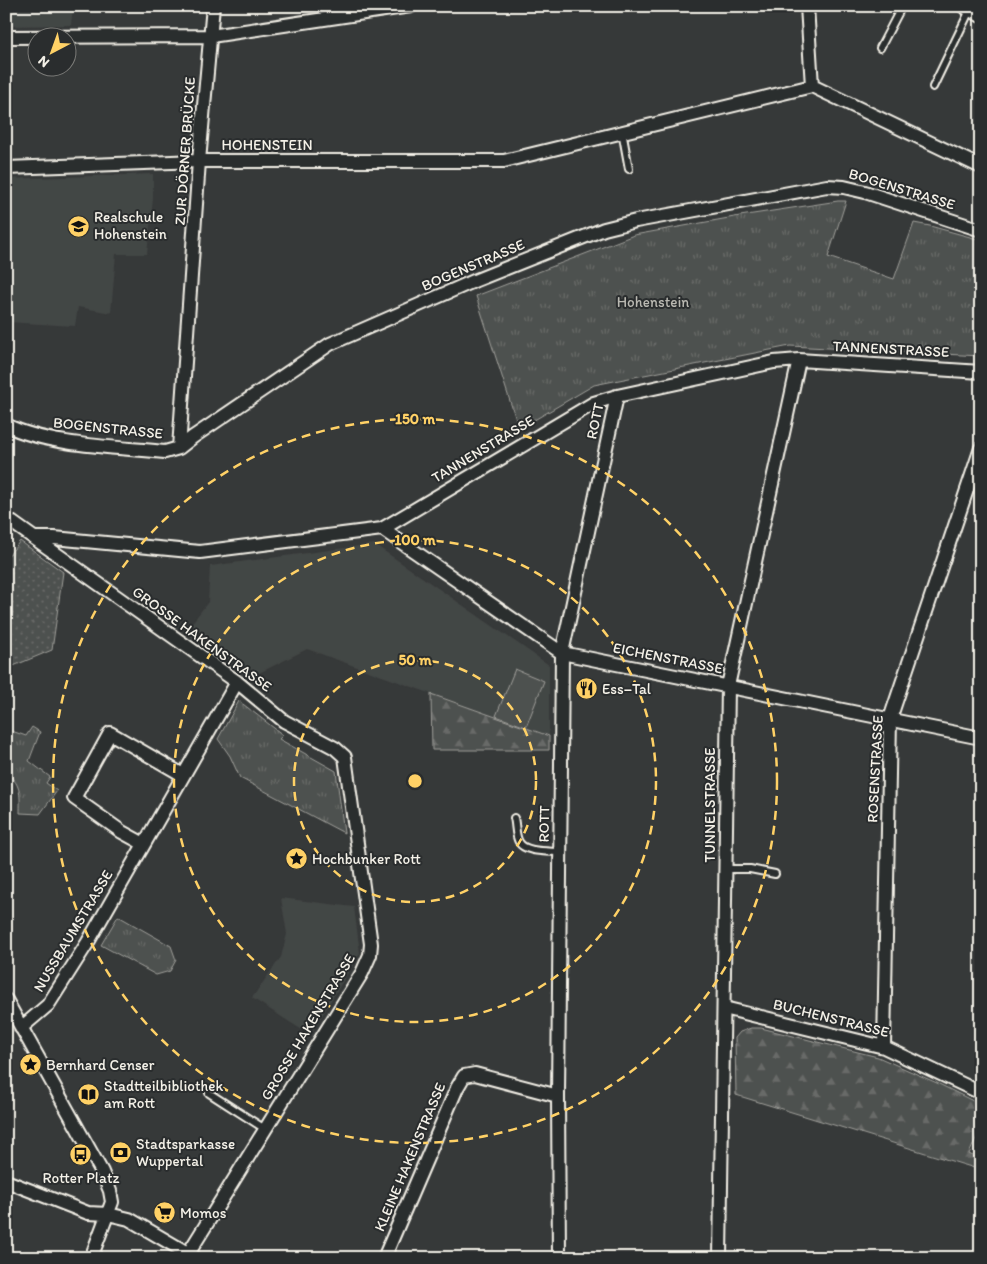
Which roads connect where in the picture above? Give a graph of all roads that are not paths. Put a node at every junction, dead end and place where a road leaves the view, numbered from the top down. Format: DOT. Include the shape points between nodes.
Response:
graph roads {
  1 [pos="213,6"];
  2 [pos="410,6"];
  3 [pos="807,6"];
  4 [pos="902,6"];
  5 [pos="971,11"];
  6 [pos="210,36"];
  7 [pos="6,37"];
  8 [pos="880,48"];
  9 [pos="812,86"];
  10 [pos="933,87"];
  11 [pos="622,131"];
  12 [pos="200,161"];
  13 [pos="981,167"];
  14 [pos="6,168"];
  15 [pos="629,170"];
  16 [pos="981,230"];
  17 [pos="799,360"];
  18 [pos="981,372"];
  19 [pos="617,396"];
  20 [pos="6,425"];
  21 [pos="180,448"];
  22 [pos="981,448"];
  23 [pos="6,518"];
  24 [pos="382,529"];
  25 [pos="34,538"];
  26 [pos="562,653"];
  27 [pos="237,682"];
  28 [pos="728,686"];
  29 [pos="890,719"];
  30 [pos="981,738"];
  31 [pos="183,775"];
  32 [pos="514,818"];
  33 [pos="144,844"];
  34 [pos="560,852"];
  35 [pos="726,869"];
  36 [pos="776,874"];
  37 [pos="6,1000"];
  38 [pos="724,1008"];
  39 [pos="21,1028"];
  40 [pos="884,1046"];
  41 [pos="208,1093"];
  42 [pos="981,1093"];
  43 [pos="558,1096"];
  44 [pos="265,1129"];
  45 [pos="6,1181"];
  46 [pos="108,1214"];
  47 [pos="192,1256"];
  48 [pos="91,1258"];
  49 [pos="384,1258"];
  50 [pos="559,1258"];
  51 [pos="720,1258"];
  1 -- 6 [label="street, ZUR DÖRNER BRÜCKE"];
  2 -- 6 [label="street"];
  3 -- 9 [label="street"];
  4 -- 8 [label="lane"];
  5 -- 10 [label="lane"];
  6 -- 7 [label="street"];
  6 -- 12 [label="street, ZUR DÖRNER BRÜCKE"];
  9 -- 11 [label="street, HOHENSTEIN"];
  9 -- 13 [label="street"];
  11 -- 12 [label="street, HOHENSTEIN" via="504,161"];
  11 -- 15 [label="lane"];
  12 -- 14 [label="street, HOHENSTEIN"];
  12 -- 21 [label="street, ZUR DÖRNER BRÜCKE"];
  16 -- 21 [label="street, BOGENSTRASSE" via="865,192 827,186 636,220 604,229 474,281 330,344"];
  17 -- 18 [label="street, TANNENSTRASSE"];
  17 -- 19 [label="street, TANNENSTRASSE" via="774,362"];
  17 -- 28 [label="street, TUNNELSTRASSE"];
  19 -- 24 [label="street, TANNENSTRASSE" via="594,403"];
  19 -- 26 [label="street, ROTT"];
  20 -- 21 [label="street, BOGENSTRASSE" via="68,442 165,452"];
  22 -- 29 [label="street, ROSENSTRASSE"];
  23 -- 25 [label="street"];
  24 -- 25 [label="street, TANNENSTRASSE" via="200,552"];
  24 -- 26 [label="street, EICHENSTRASSE"];
  25 -- 27 [label="street, GROSSE HAKENSTRASSE"];
  26 -- 28 [label="street, EICHENSTRASSE"];
  26 -- 34 [label="street, ROTT"];
  27 -- 31 [label="street, NUSSBAUMSTRASSE"];
  27 -- 44 [label="street, GROSSE HAKENSTRASSE" via="284,721 335,748 344,757 371,944 362,973"];
  28 -- 29 [label="street, EICHENSTRASSE"];
  28 -- 35 [label="street, TUNNELSTRASSE"];
  29 -- 30 [label="street, EICHENSTRASSE"];
  29 -- 40 [label="street, ROSENSTRASSE"];
  31 -- 33 [label="street, NUSSBAUMSTRASSE"];
  31 -- 33 [label="street" via="110,733 74,798"];
  32 -- 34 [label="lane" via="522,846"];
  33 -- 39 [label="street, NUSSBAUMSTRASSE" via="48,1005"];
  34 -- 43 [label="street, ROTT"];
  35 -- 36 [label="lane"];
  35 -- 38 [label="street, TUNNELSTRASSE"];
  37 -- 39 [label="street"];
  38 -- 40 [label="street, BUCHENSTRASSE"];
  38 -- 51 [label="street, TUNNELSTRASSE"];
  39 -- 46 [label="street" via="102,1172 112,1202"];
  40 -- 42 [label="street, BUCHENSTRASSE"];
  41 -- 44 [label="lane"];
  43 -- 49 [label="street, KLEINE HAKENSTRASSE" via="475,1074 464,1076"];
  43 -- 50 [label="street, ROTT"];
  44 -- 47 [label="street, GROSSE HAKENSTRASSE"];
  45 -- 46 [label="street" via="88,1213"];
  46 -- 47 [label="street" via="128,1219"];
  46 -- 48 [label="street"];
}
